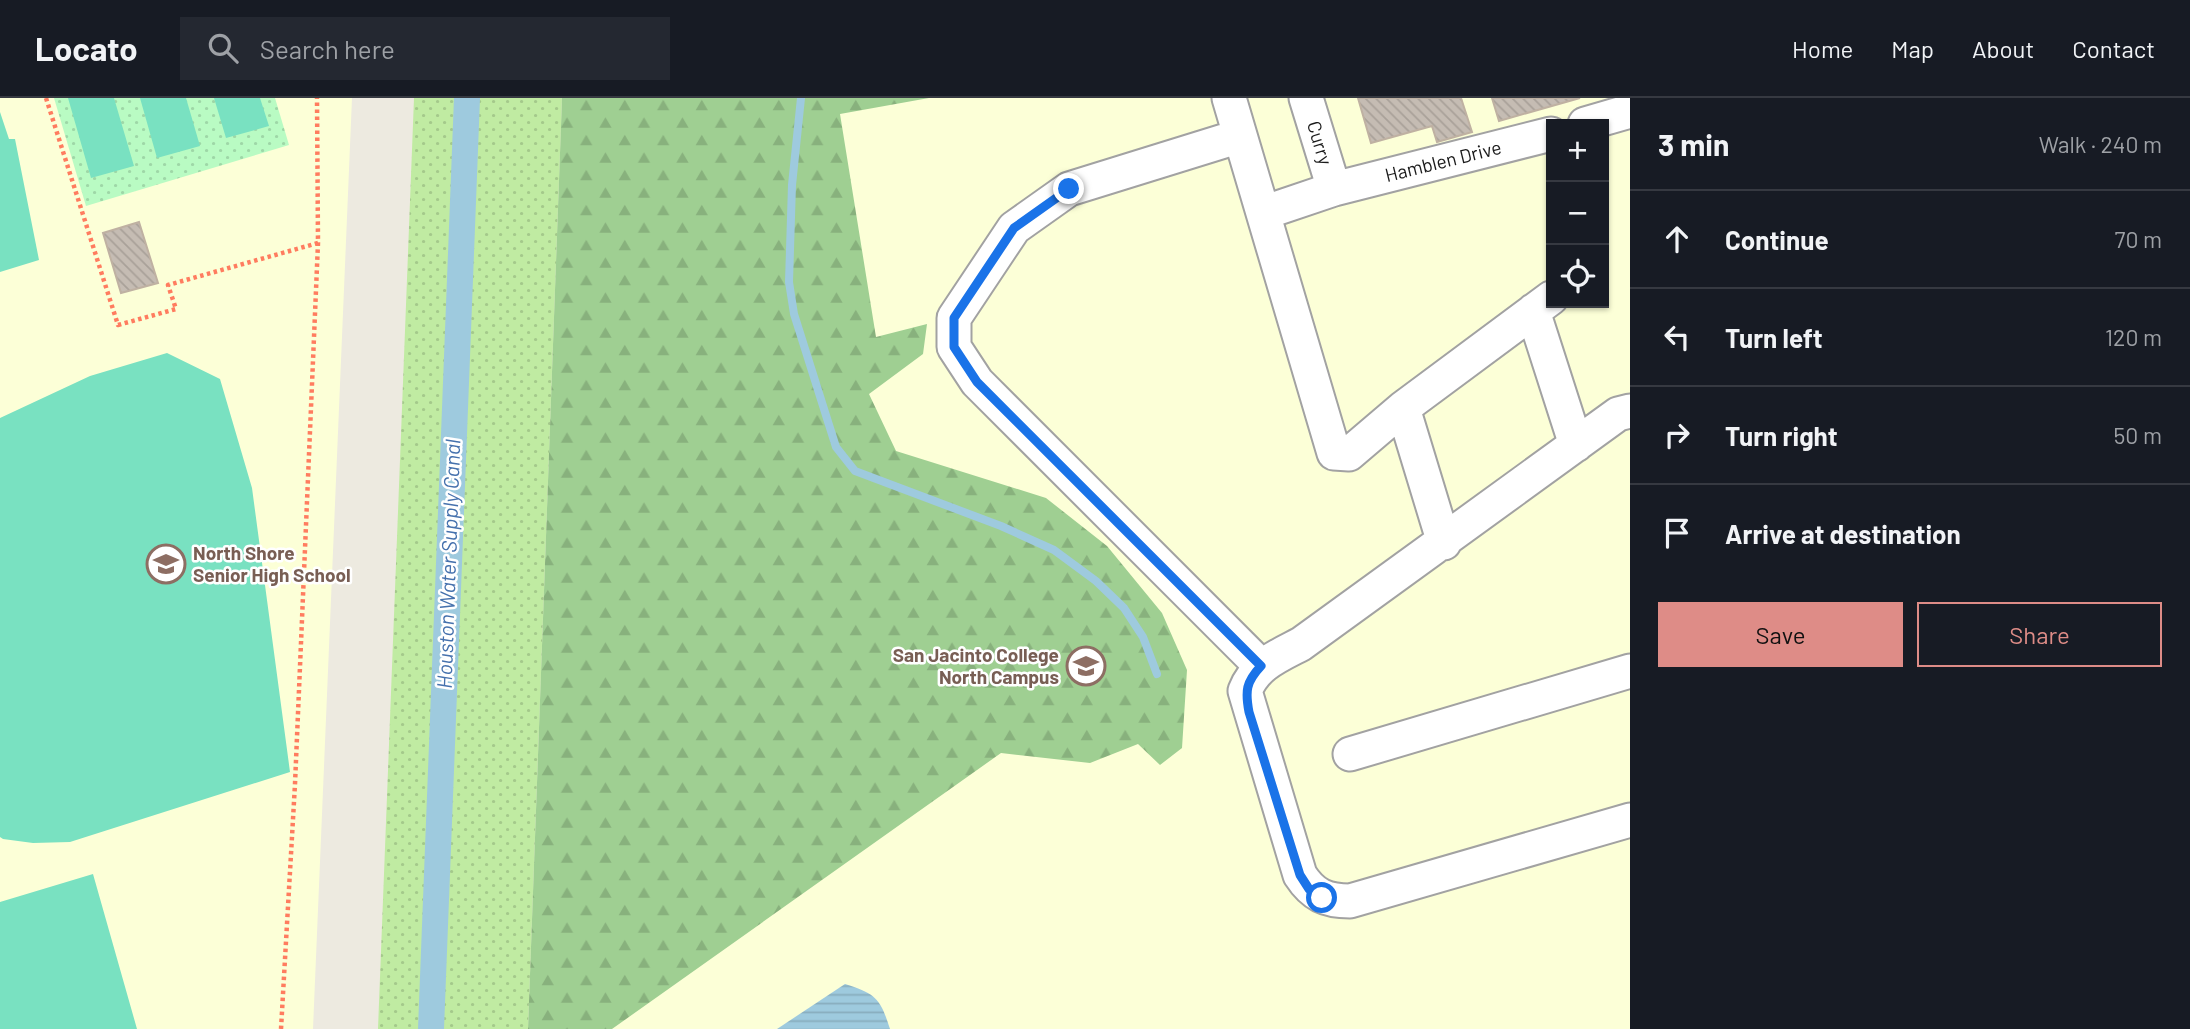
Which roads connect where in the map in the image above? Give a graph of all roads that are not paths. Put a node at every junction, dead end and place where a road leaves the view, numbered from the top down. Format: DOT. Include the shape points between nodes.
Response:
graph roads {
  1 [pos="1229,98"];
  2 [pos="1306,98"];
  3 [pos="1630,111"];
  4 [pos="1602,119"];
  5 [pos="1240,136"];
  6 [pos="1546,136"];
  7 [pos="1334,188"];
  8 [pos="1263,213"];
  9 [pos="1542,304"];
  10 [pos="1403,408"];
  11 [pos="1630,411"];
  12 [pos="1576,445"];
  13 [pos="1444,543"];
  14 [pos="1261,666"];
  15 [pos="1630,671"];
  16 [pos="1350,754"];
  17 [pos="1630,820"];
  1 -- 5 [label="lane"];
  2 -- 7 [label="lane, Curry"];
  3 -- 4 [label="lane"];
  5 -- 8 [label="lane"];
  5 -- 14 [label="lane" via="1069,189 1014,228 954,318 954,347 977,382"];
  6 -- 7 [label="lane, Hamblen Drive"];
  7 -- 8 [label="lane, Hamblen Drive"];
  8 -- 10 [label="lane" via="1334,453 1349,454"];
  9 -- 10 [label="lane"];
  9 -- 12 [label="lane"];
  10 -- 13 [label="lane"];
  11 -- 12 [label="lane" via="1618,414"];
  12 -- 13 [label="lane"];
  13 -- 14 [label="lane" via="1301,644"];
  14 -- 17 [label="lane" via="1245,691 1249,712 1300,875 1322,898 1350,901"];
  15 -- 16 [label="lane"];
}
